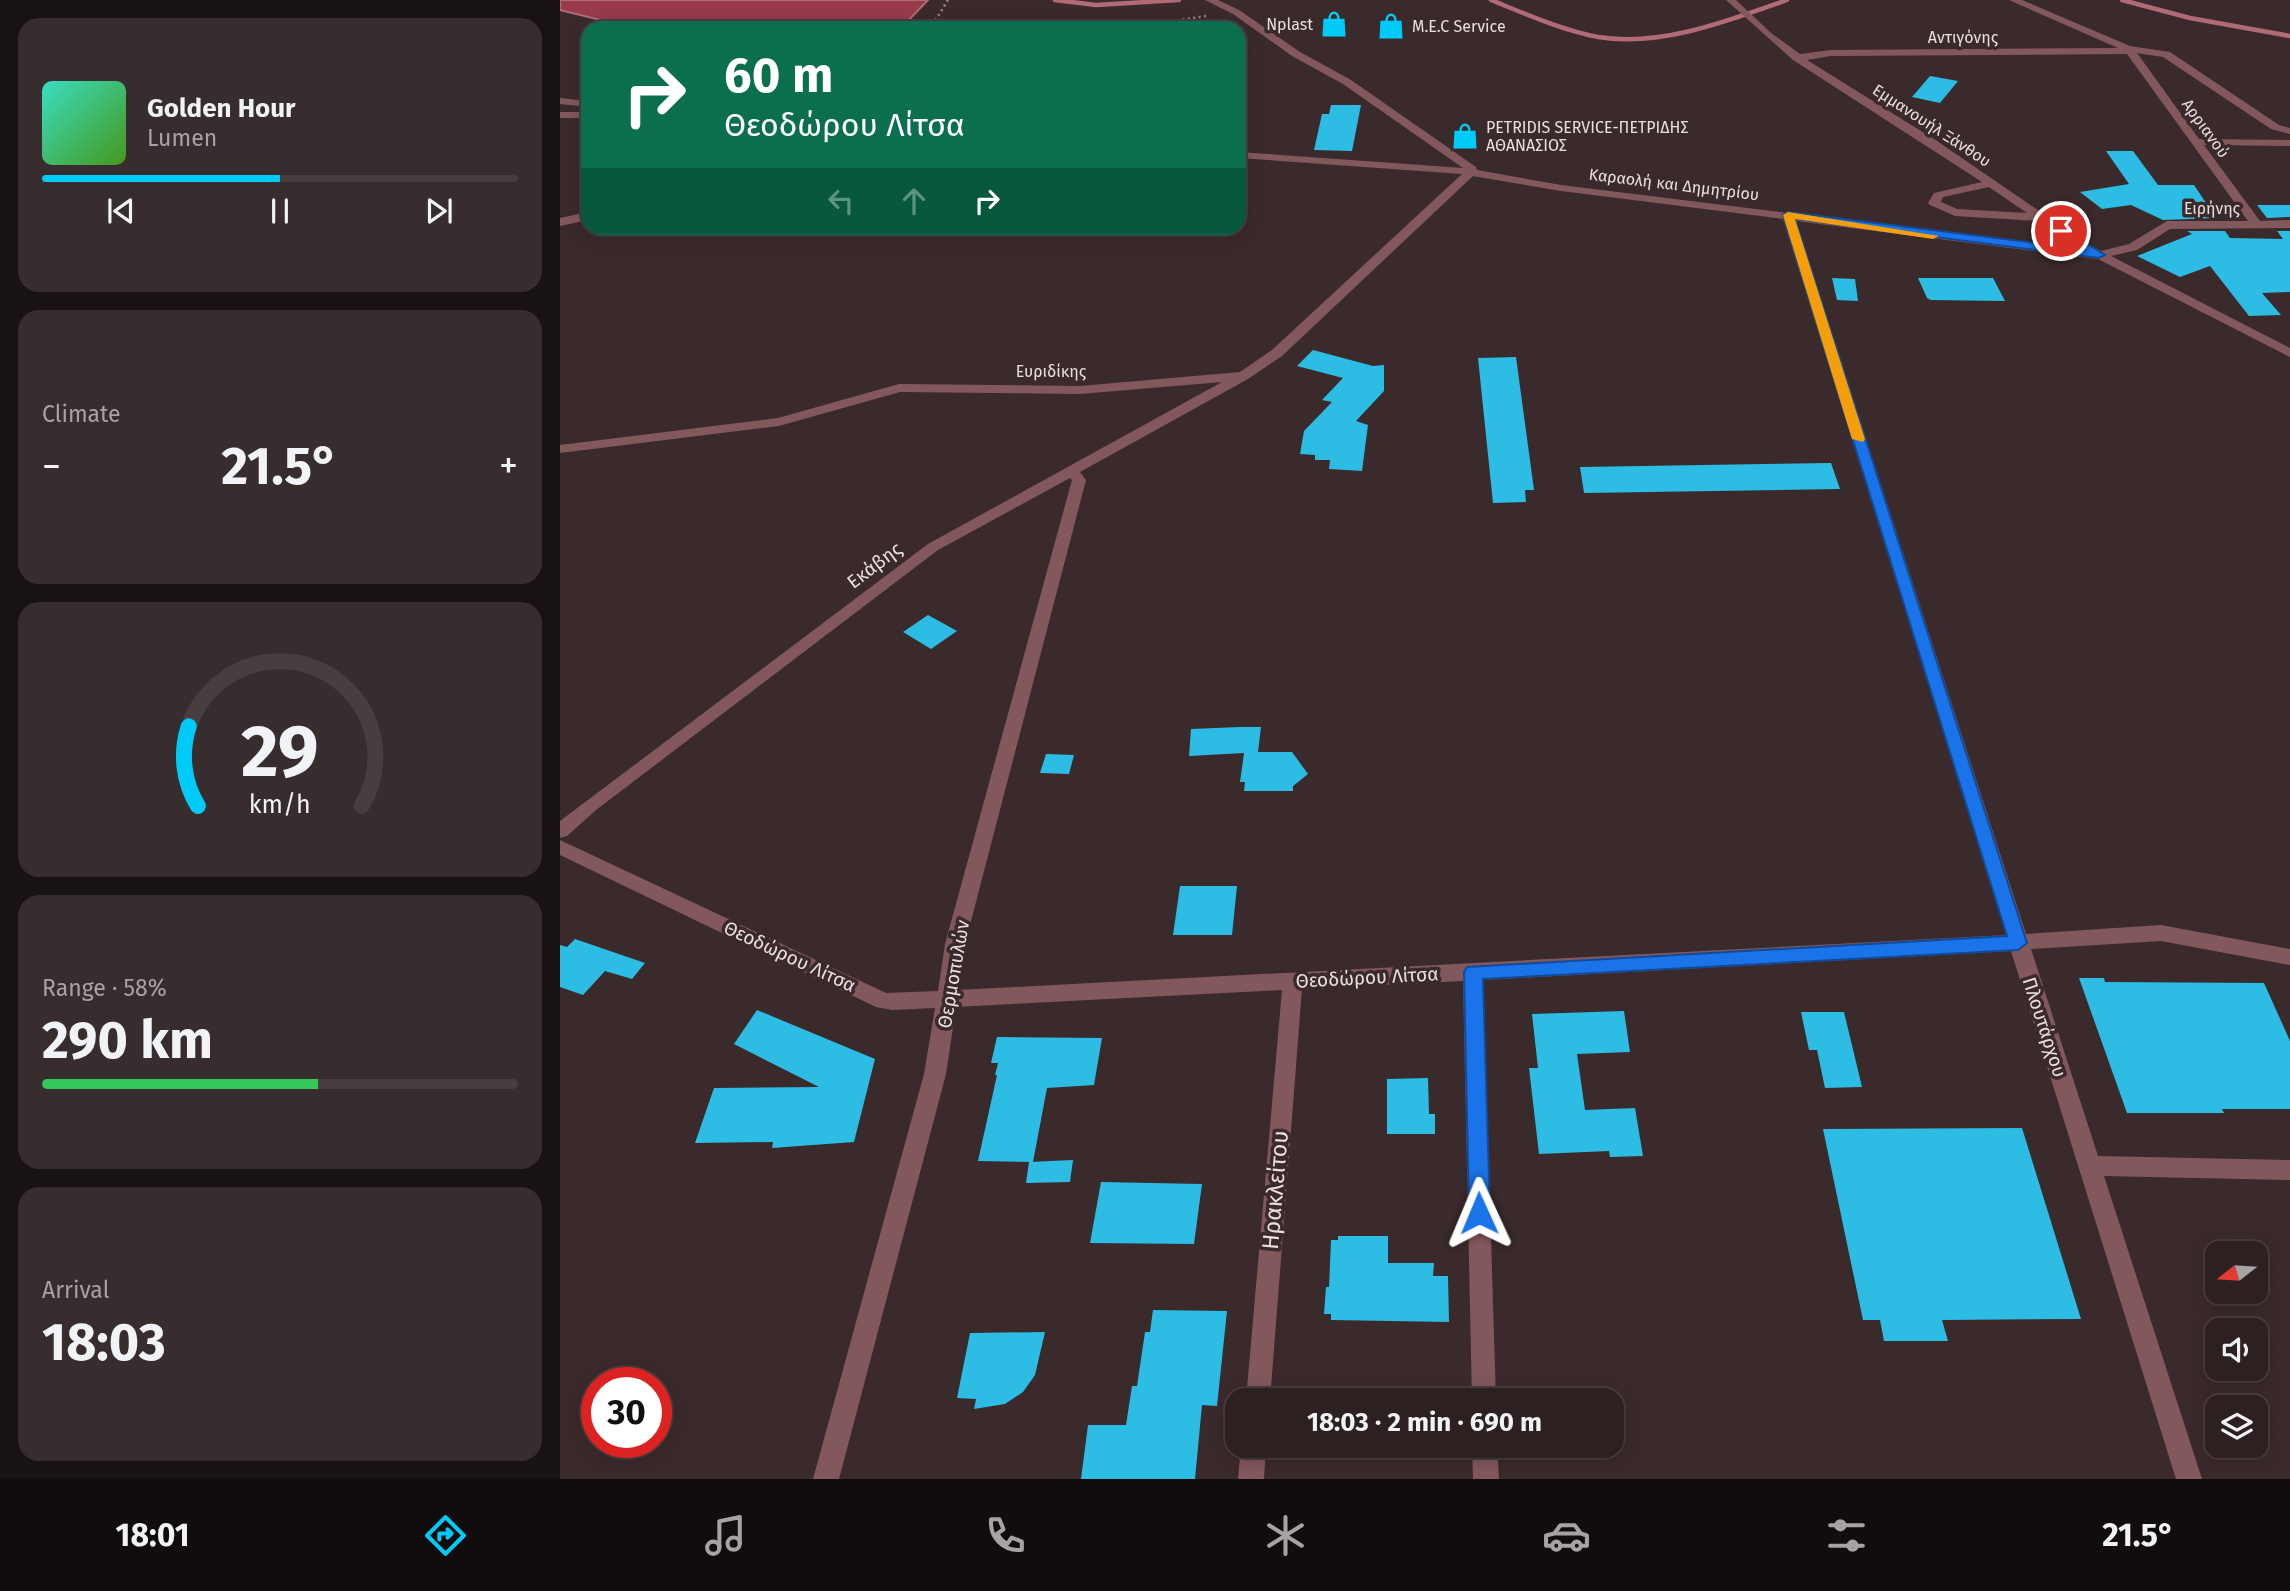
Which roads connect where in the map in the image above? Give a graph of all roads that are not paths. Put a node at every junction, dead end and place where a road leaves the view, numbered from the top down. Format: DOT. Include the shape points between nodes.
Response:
graph roads {
  1 [pos="1210,0"];
  2 [pos="1731,0"];
  3 [pos="2014,0"];
  4 [pos="2129,50"];
  5 [pos="1797,58"];
  6 [pos="560,101"];
  7 [pos="581,103"];
  8 [pos="581,114"];
  9 [pos="560,115"];
  10 [pos="2290,131"];
  11 [pos="2197,142"];
  12 [pos="2290,143"];
  13 [pos="1246,157"];
  14 [pos="1470,173"];
  15 [pos="1992,183"];
  16 [pos="1788,215"];
  17 [pos="581,218"];
  18 [pos="2042,218"];
  19 [pos="560,222"];
  20 [pos="2256,224"];
  21 [pos="2290,224"];
  22 [pos="2099,255"];
  23 [pos="2290,337"];
  24 [pos="2273,344"];
  25 [pos="2290,353"];
  26 [pos="1243,376"];
  27 [pos="560,449"];
  28 [pos="1072,471"];
  29 [pos="560,831"];
  30 [pos="560,847"];
  31 [pos="2018,943"];
  32 [pos="2290,957"];
  33 [pos="1473,972"];
  34 [pos="1293,981"];
  35 [pos="948,1002"];
  36 [pos="2089,1166"];
  37 [pos="2290,1170"];
  38 [pos="1259,1388"];
  39 [pos="1484,1388"];
  40 [pos="1253,1458"];
  41 [pos="1485,1458"];
  42 [pos="826,1479"];
  43 [pos="1251,1479"];
  44 [pos="1486,1479"];
  45 [pos="2189,1479"];
  1 -- 14 [label="street" via="1348,82 1452,153 1472,169"];
  2 -- 5 [label="street, Εμμανουήλ Ξάνθου"];
  3 -- 4 [label="street"];
  4 -- 5 [label="street, Αντιγόνης" via="1830,53"];
  4 -- 10 [label="street" via="2166,54 2275,127"];
  4 -- 11 [label="street, Αρριανού"];
  5 -- 15 [label="street, Εμμανουήλ Ξάνθου"];
  6 -- 7 [label="street"];
  8 -- 9 [label="street"];
  11 -- 12 [label="street"];
  11 -- 20 [label="street, Αρριανού"];
  13 -- 14 [label="street, Καραολή και Δημητρίου"];
  14 -- 16 [label="street, Καραολή και Δημητρίου"];
  14 -- 26 [label="street, Ευριδίκης" via="1277,353"];
  15 -- 18 [label="street, Εμμανουήλ Ξάνθου"];
  15 -- 18 [label="street" via="1938,195 1934,203 1955,212"];
  16 -- 22 [label="street, Καραολή και Δημητρίου"];
  16 -- 31 [label="street, Πλουτάρχου"];
  17 -- 19 [label="street"];
  18 -- 22 [label="street, Εμμανουήλ Ξάνθου"];
  20 -- 21 [label="street, Ειρήνης"];
  20 -- 22 [label="street, Ειρήνης" via="2166,225 2133,247"];
  22 -- 24 [label="street, Καραολή και Δημητρίου"];
  23 -- 24 [label="street"];
  24 -- 25 [label="street, Καραολή και Δημητρίου"];
  26 -- 27 [label="street, Ευριδίκης" via="1080,390 899,388 779,422"];
  26 -- 28 [label="street, Εκάβης"];
  28 -- 29 [label="street, Εκάβης" via="933,547"];
  28 -- 35 [label="street, Θερμοπυλών" via="1079,481 955,944"];
  30 -- 35 [label="street, Θεοδώρου Λίτσα" via="883,1001"];
  31 -- 32 [label="street, Θεοδώρου Λίτσα" via="2161,933"];
  31 -- 33 [label="street, Θεοδώρου Λίτσα"];
  31 -- 36 [label="street, Πλουτάρχου"];
  33 -- 34 [label="street, Θεοδώρου Λίτσα"];
  33 -- 39 [label="street"];
  34 -- 35 [label="street, Θεοδώρου Λίτσα"];
  34 -- 38 [label="street, Ηρακλείτου"];
  35 -- 42 [label="street, Θερμοπυλών" via="924,1117"];
  36 -- 37 [label="street"];
  36 -- 45 [label="street, Πλουτάρχου"];
  40 -- 43 [label="street"];
  41 -- 44 [label="street"];
}
